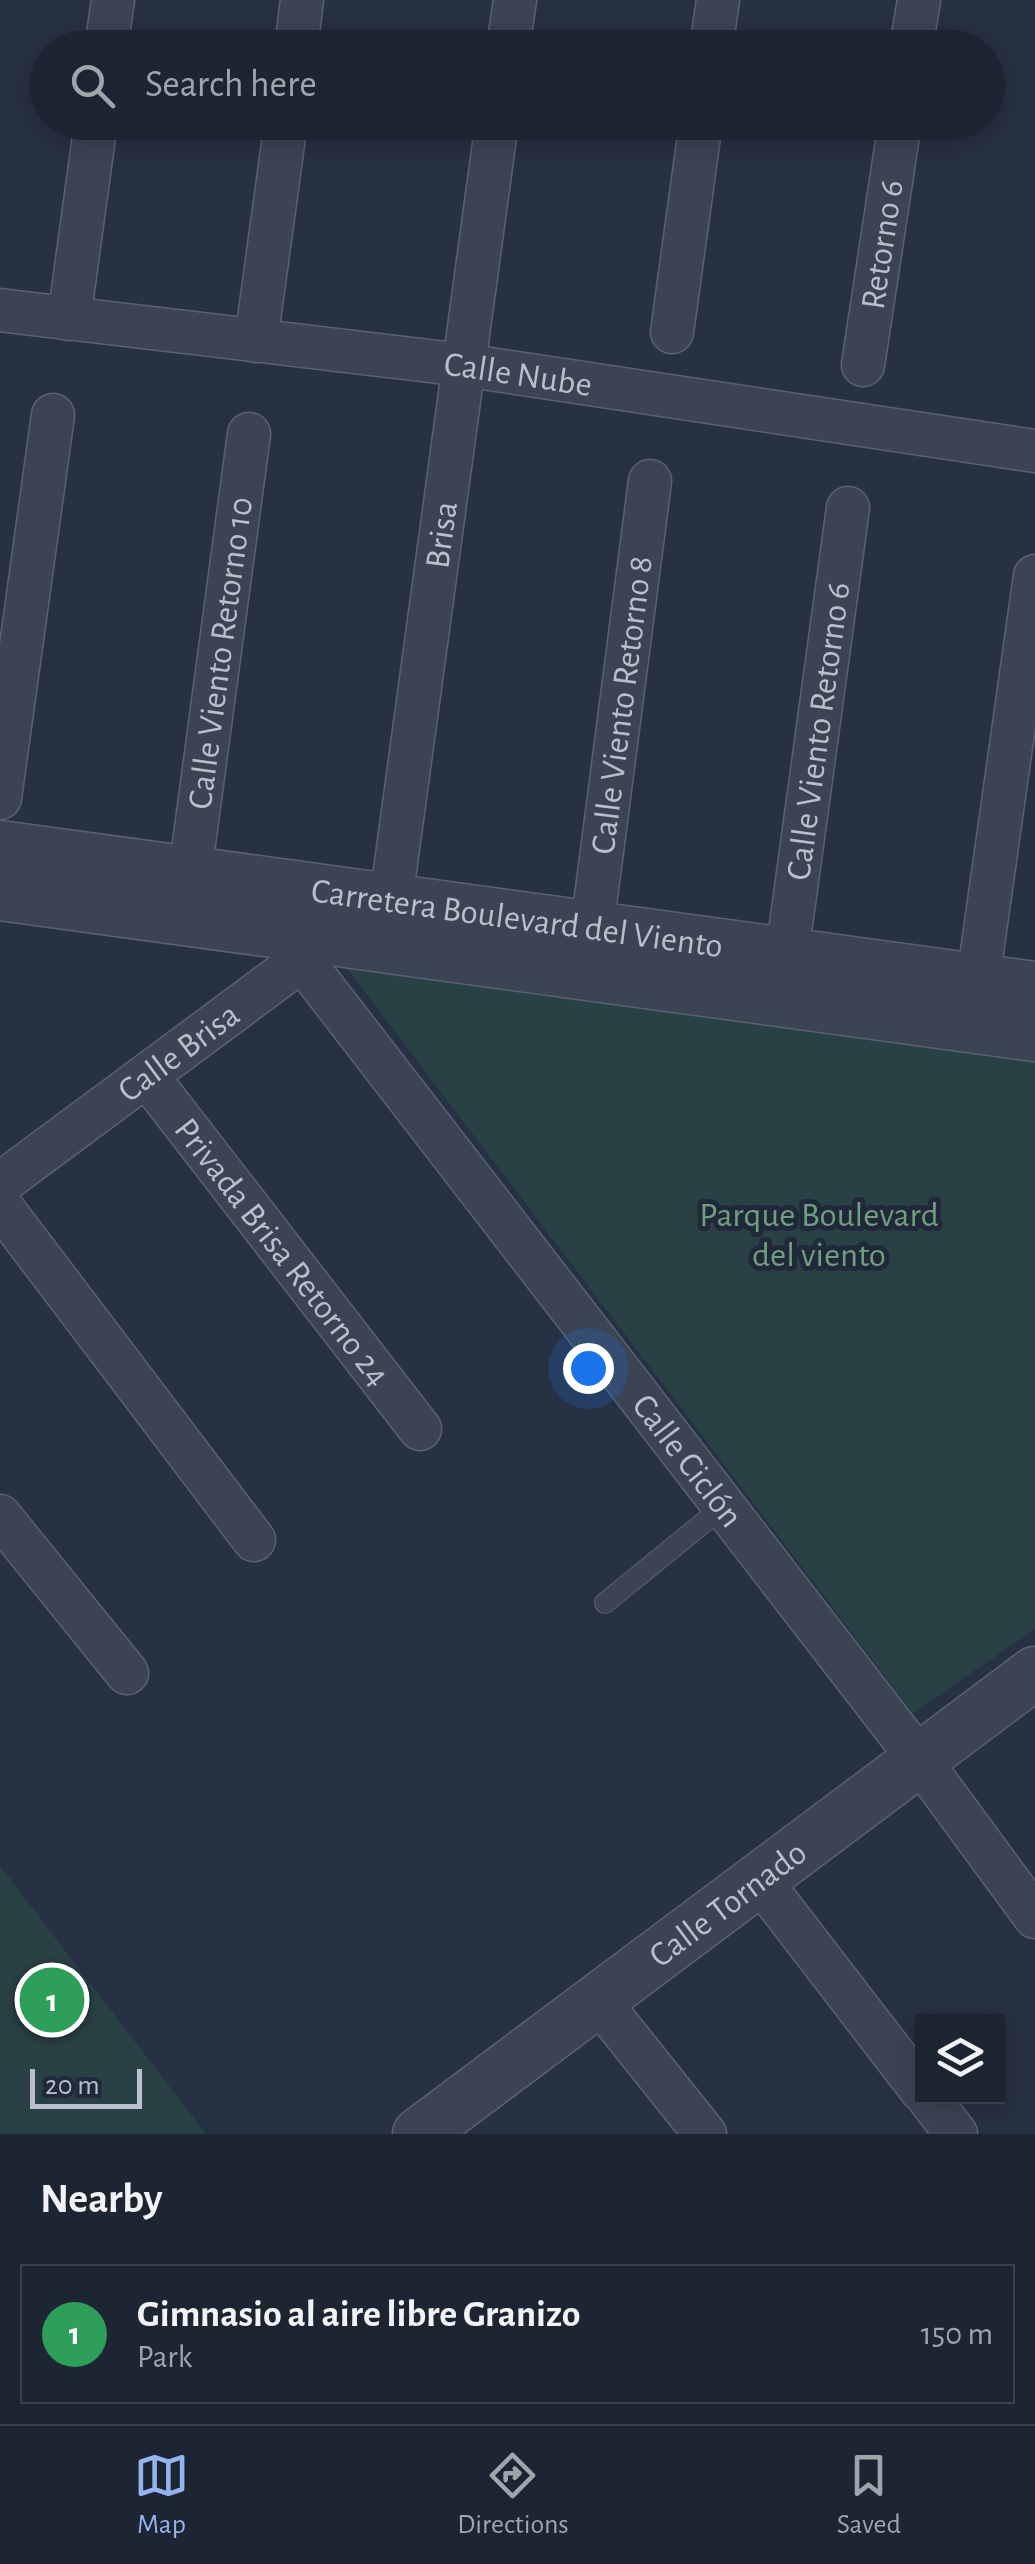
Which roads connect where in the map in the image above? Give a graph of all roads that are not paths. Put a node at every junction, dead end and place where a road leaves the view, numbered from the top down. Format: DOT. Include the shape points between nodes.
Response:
graph roads {
  1 [pos="113,0"];
  2 [pos="302,0"];
  3 [pos="515,0"];
  4 [pos="718,0"];
  5 [pos="919,0"];
  6 [pos="109,30"];
  7 [pos="298,30"];
  8 [pos="511,30"];
  9 [pos="714,30"];
  10 [pos="915,30"];
  11 [pos="93,140"];
  12 [pos="284,140"];
  13 [pos="495,140"];
  14 [pos="699,140"];
  15 [pos="897,140"];
  16 [pos="0,310"];
  17 [pos="68,319"];
  18 [pos="672,332"];
  19 [pos="256,341"];
  20 [pos="463,365"];
  21 [pos="863,365"];
  22 [pos="53,415"];
  23 [pos="249,434"];
  24 [pos="1035,451"];
  25 [pos="650,481"];
  26 [pos="848,508"];
  27 [pos="1035,576"];
  28 [pos="0,798"];
  29 [pos="0,847"];
  30 [pos="190,873"];
  31 [pos="0,894"];
  32 [pos="388,923"];
  33 [pos="592,928"];
  34 [pos="306,929"];
  35 [pos="787,954"];
  36 [pos="978,980"];
  37 [pos="1035,988"];
  38 [pos="1035,1035"];
  39 [pos="146,1076"];
  40 [pos="0,1184"];
  41 [pos="0,1205"];
  42 [pos="420,1430"];
  43 [pos="724,1506"];
  44 [pos="0,1516"];
  45 [pos="254,1540"];
  46 [pos="605,1603"];
  47 [pos="1035,1673"];
  48 [pos="127,1674"];
  49 [pos="920,1760"];
  50 [pos="759,1879"];
  51 [pos="1035,1917"];
  52 [pos="598,2000"];
  53 [pos="915,2081"];
  54 [pos="933,2104"];
  55 [pos="440,2128"];
  56 [pos="705,2134"];
  57 [pos="956,2134"];
  1 -- 6 [label="street"];
  2 -- 7 [label="street"];
  3 -- 8 [label="street"];
  4 -- 9 [label="street"];
  5 -- 10 [label="street"];
  11 -- 17 [label="street"];
  12 -- 19 [label="street"];
  13 -- 20 [label="street, Brisa"];
  14 -- 18 [label="street"];
  15 -- 21 [label="street, Retorno 6"];
  16 -- 17 [label="street, Calle Nube"];
  17 -- 19 [label="street, Calle Nube"];
  19 -- 20 [label="street, Calle Nube"];
  20 -- 24 [label="street, Calle Nube"];
  20 -- 32 [label="street, Brisa"];
  22 -- 28 [label="street"];
  23 -- 30 [label="street, Calle Viento Retorno 10"];
  25 -- 33 [label="street, Calle Viento Retorno 8"];
  26 -- 35 [label="street, Calle Viento Retorno 6"];
  27 -- 36 [label="street"];
  29 -- 30 [label="street, Carretera Boulevard del Viento"];
  30 -- 34 [label="street, Carretera Boulevard del Viento"];
  31 -- 34 [label="street, Carretera Boulevard del Viento"];
  32 -- 33 [label="street, Carretera Boulevard del Viento"];
  32 -- 34 [label="street, Carretera Boulevard del Viento"];
  32 -- 38 [label="street, Carretera Boulevard del Viento"];
  33 -- 35 [label="street, Carretera Boulevard del Viento"];
  34 -- 39 [label="street, Calle Brisa"];
  34 -- 43 [label="street, Calle Ciclón"];
  35 -- 36 [label="street, Carretera Boulevard del Viento"];
  36 -- 37 [label="street, Carretera Boulevard del Viento"];
  39 -- 40 [label="street, Calle Brisa"];
  39 -- 42 [label="street, Privada Brisa Retorno 24"];
  41 -- 45 [label="street"];
  43 -- 46 [label="lane"];
  43 -- 49 [label="street, Calle Ciclón"];
  44 -- 48 [label="street"];
  47 -- 49 [label="street, Calle Tornado"];
  49 -- 50 [label="street, Calle Tornado"];
  49 -- 51 [label="street, Calle Ciclón"];
  50 -- 52 [label="street, Calle Tornado"];
  50 -- 53 [label="street"];
  52 -- 55 [label="street, Calle Tornado"];
  52 -- 56 [label="street"];
  54 -- 57 [label="street"];
}
